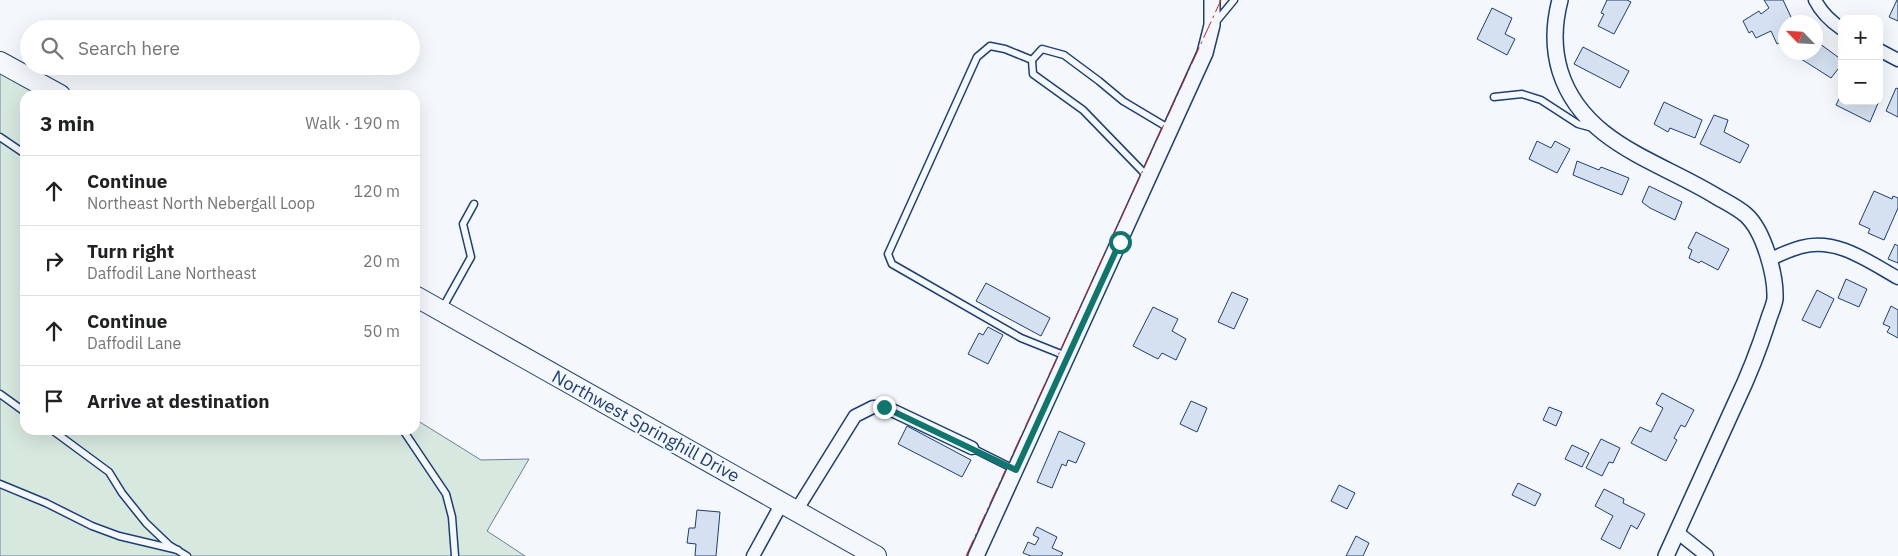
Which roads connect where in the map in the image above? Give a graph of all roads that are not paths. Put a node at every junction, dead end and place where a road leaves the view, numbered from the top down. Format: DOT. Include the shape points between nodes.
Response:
graph roads {
  1 [pos="1212,0"];
  2 [pos="1234,0"];
  3 [pos="1560,0"];
  4 [pos="1815,0"];
  5 [pos="1212,25"];
  6 [pos="1838,26"];
  7 [pos="1883,52"];
  8 [pos="1032,60"];
  9 [pos="1898,60"];
  10 [pos="0,62"];
  11 [pos="20,73"];
  12 [pos="24,75"];
  13 [pos="51,90"];
  14 [pos="1494,97"];
  15 [pos="1171,129"];
  16 [pos="1599,130"];
  17 [pos="0,137"];
  18 [pos="20,151"];
  19 [pos="1149,178"];
  20 [pos="474,204"];
  21 [pos="1769,260"];
  22 [pos="1898,278"];
  23 [pos="420,299"];
  24 [pos="442,310"];
  25 [pos="1067,357"];
  26 [pos="0,394"];
  27 [pos="20,408"];
  28 [pos="59,435"];
  29 [pos="406,435"];
  30 [pos="972,448"];
  31 [pos="1016,470"];
  32 [pos="0,484"];
  33 [pos="789,507"];
  34 [pos="1677,532"];
  35 [pos="178,550"];
  36 [pos="187,556"];
  37 [pos="455,556"];
  38 [pos="753,556"];
  39 [pos="876,556"];
  40 [pos="976,556"];
  41 [pos="1666,556"];
  42 [pos="1707,556"];
  1 -- 5 [label="street"];
  2 -- 5 [label="lane"];
  3 -- 16 [label="street" via="1556,47 1564,83 1584,116"];
  4 -- 6 [label="street"];
  5 -- 15 [label="street" via="1205,53"];
  7 -- 9 [label="street"];
  8 -- 15 [label="lane" via="1042,49 1064,55 1122,101"];
  8 -- 19 [label="lane" via="1033,74 1084,110"];
  8 -- 25 [label="lane" via="990,46 977,57 888,254 892,264 1020,338"];
  10 -- 11 [label="main road"];
  12 -- 13 [label="main road"];
  14 -- 16 [label="lane" via="1522,94 1541,100 1578,124"];
  15 -- 19 [label="street"];
  16 -- 21 [label="street" via="1746,215 1755,227"];
  17 -- 18 [label="lane"];
  19 -- 25 [label="street"];
  20 -- 24 [label="lane" via="463,224 471,257"];
  21 -- 22 [label="street" via="1801,247 1829,245 1856,255"];
  21 -- 34 [label="street" via="1775,300 1760,348"];
  23 -- 24 [label="main road, Northwest Springhill Drive"];
  24 -- 33 [label="main road, Northwest Springhill Drive"];
  25 -- 31 [label="street"];
  26 -- 27 [label="lane"];
  28 -- 35 [label="lane" via="108,472 146,523 169,546"];
  29 -- 37 [label="lane" via="446,494 452,517"];
  30 -- 31 [label="lane"];
  30 -- 33 [label="street" via="884,407 868,408 852,419"];
  31 -- 40 [label="street"];
  32 -- 35 [label="lane" via="92,526"];
  33 -- 38 [label="street"];
  33 -- 39 [label="main road, Northwest Springhill Drive"];
  34 -- 41 [label="street"];
  34 -- 42 [label="street"];
  35 -- 36 [label="lane"];
}
